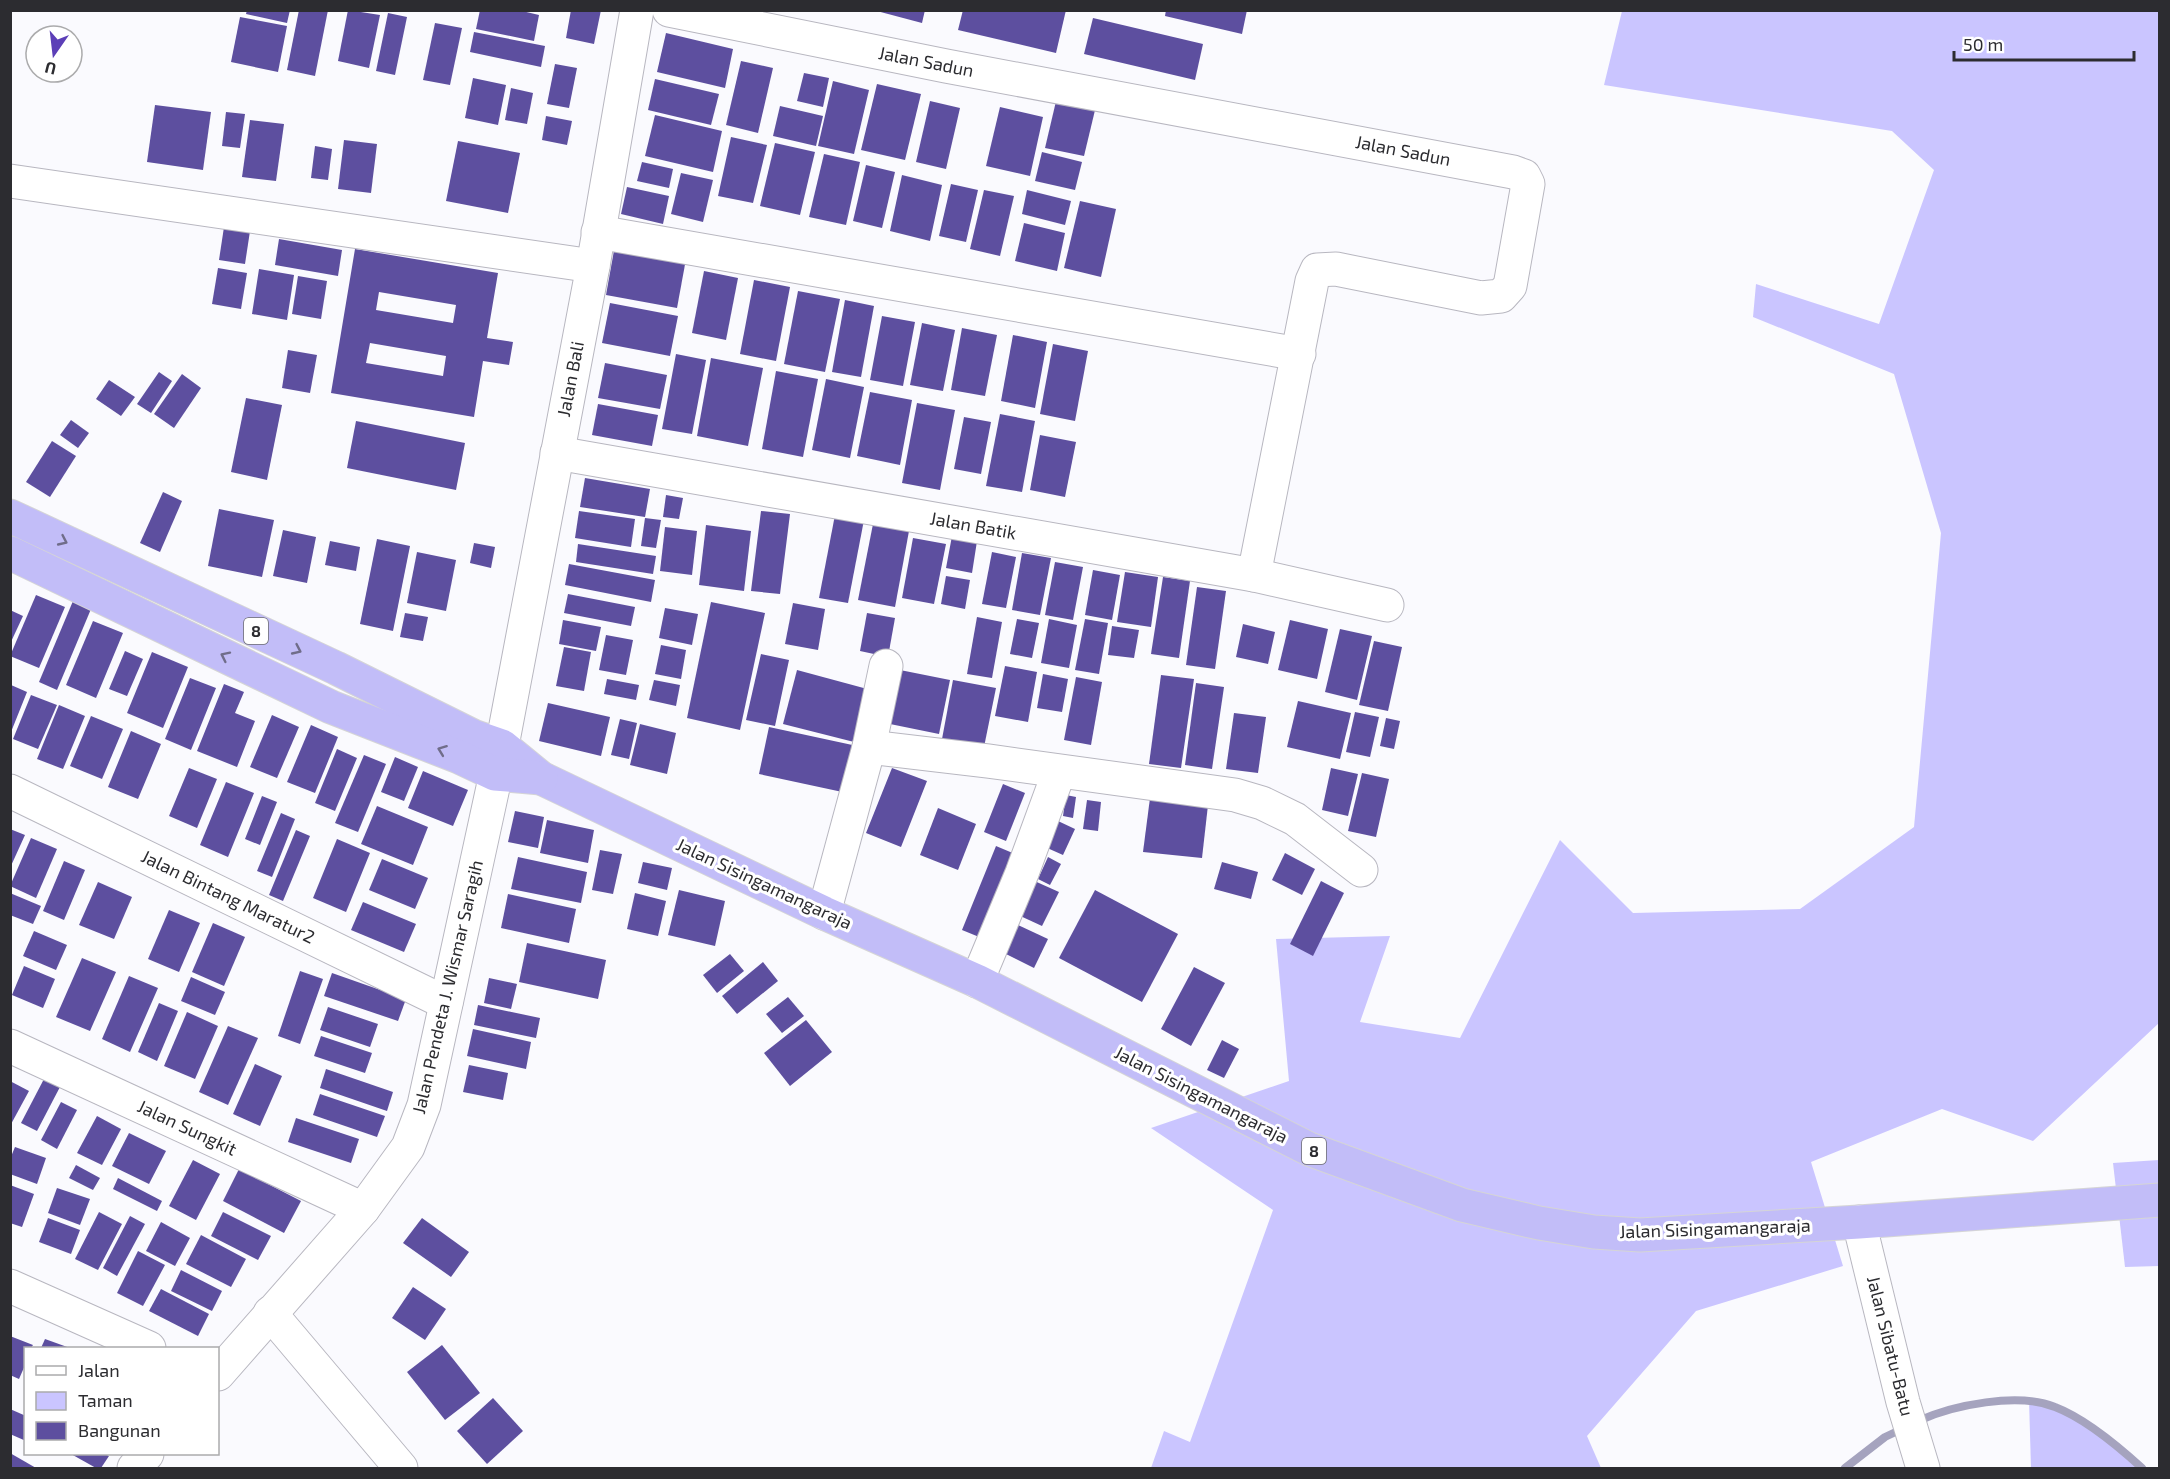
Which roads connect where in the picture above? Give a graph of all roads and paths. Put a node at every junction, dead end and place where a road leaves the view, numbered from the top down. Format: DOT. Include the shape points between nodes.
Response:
graph roads {
  1 [pos="637,10"];
  2 [pos="669,10"];
  3 [pos="10,181"];
  4 [pos="598,232"];
  5 [pos="593,266"];
  6 [pos="1299,354"];
  7 [pos="557,453"];
  8 [pos="10,516"];
  9 [pos="10,553"];
  10 [pos="1254,575"];
  11 [pos="1387,605"];
  12 [pos="886,666"];
  13 [pos="868,747"];
  14 [pos="499,760"];
  15 [pos="1059,772"];
  16 [pos="10,791"];
  17 [pos="1361,870"];
  18 [pos="824,913"];
  19 [pos="977,981"];
  20 [pos="446,1003"];
  21 [pos="10,1047"];
  22 [pos="2160,1200"];
  23 [pos="363,1209"];
  24 [pos="1859,1222"];
  25 [pos="10,1286"];
  26 [pos="270,1313"];
  27 [pos="147,1347"];
  28 [pos="219,1373"];
  29 [pos="146,1455"];
  30 [pos="1922,1467"];
  31 [pos="134,1468"];
  32 [pos="401,1468"];
  1 -- 4 [label="street, Jalan Bali"];
  2 -- 6 [label="street, Jalan Sadun" via="1524,176 1528,184 1510,286 1501,296 1481,298 1336,269 1317,270"];
  3 -- 5 [label="street"];
  4 -- 5 [label="street, Jalan Bali"];
  4 -- 6 [label="street"];
  5 -- 7 [label="street, Jalan Bali"];
  6 -- 10 [label="street, Jalan Sadun"];
  7 -- 10 [label="street, Jalan Batik"];
  7 -- 14 [label="street, Jalan Bali"];
  8 -- 14 [label="highway, 8, one-way" via="473,736"];
  14 -- 9 [label="highway, 8, one-way" via="459,757 331,707"];
  10 -- 11 [label="street, Jalan Batik"];
  12 -- 13 [label="street"];
  13 -- 15 [label="street"];
  13 -- 18 [label="street"];
  14 -- 18 [label="highway, Jalan Sisingamangaraja / 8"];
  14 -- 20 [label="street, Jalan Pendeta J. Wismar Saragih"];
  15 -- 17 [label="street" via="1235,795 1262,803 1295,819"];
  15 -- 19 [label="street"];
  16 -- 20 [label="street, Jalan Bintang Maratur2"];
  18 -- 19 [label="highway, Jalan Sisingamangaraja / 8"];
  19 -- 24 [label="highway, Jalan Sisingamangaraja / 8" via="1309,1149 1462,1205 1539,1223 1640,1235"];
  20 -- 23 [label="street, Jalan Pendeta J. Wismar Saragih" via="417,1127 408,1147"];
  21 -- 23 [label="street, Jalan Sungkit"];
  22 -- 24 [label="highway, Jalan Sisingamangaraja / 8"];
  23 -- 26 [label="street, Jalan Pendeta J. Wismar Saragih"];
  24 -- 30 [label="street, Jalan Sibatu-Batu"];
  25 -- 27 [label="street"];
  26 -- 28 [label="street, Jalan Pendeta J. Wismar Saragih"];
  26 -- 32 [label="street"];
  29 -- 31 [label="street"];
}
